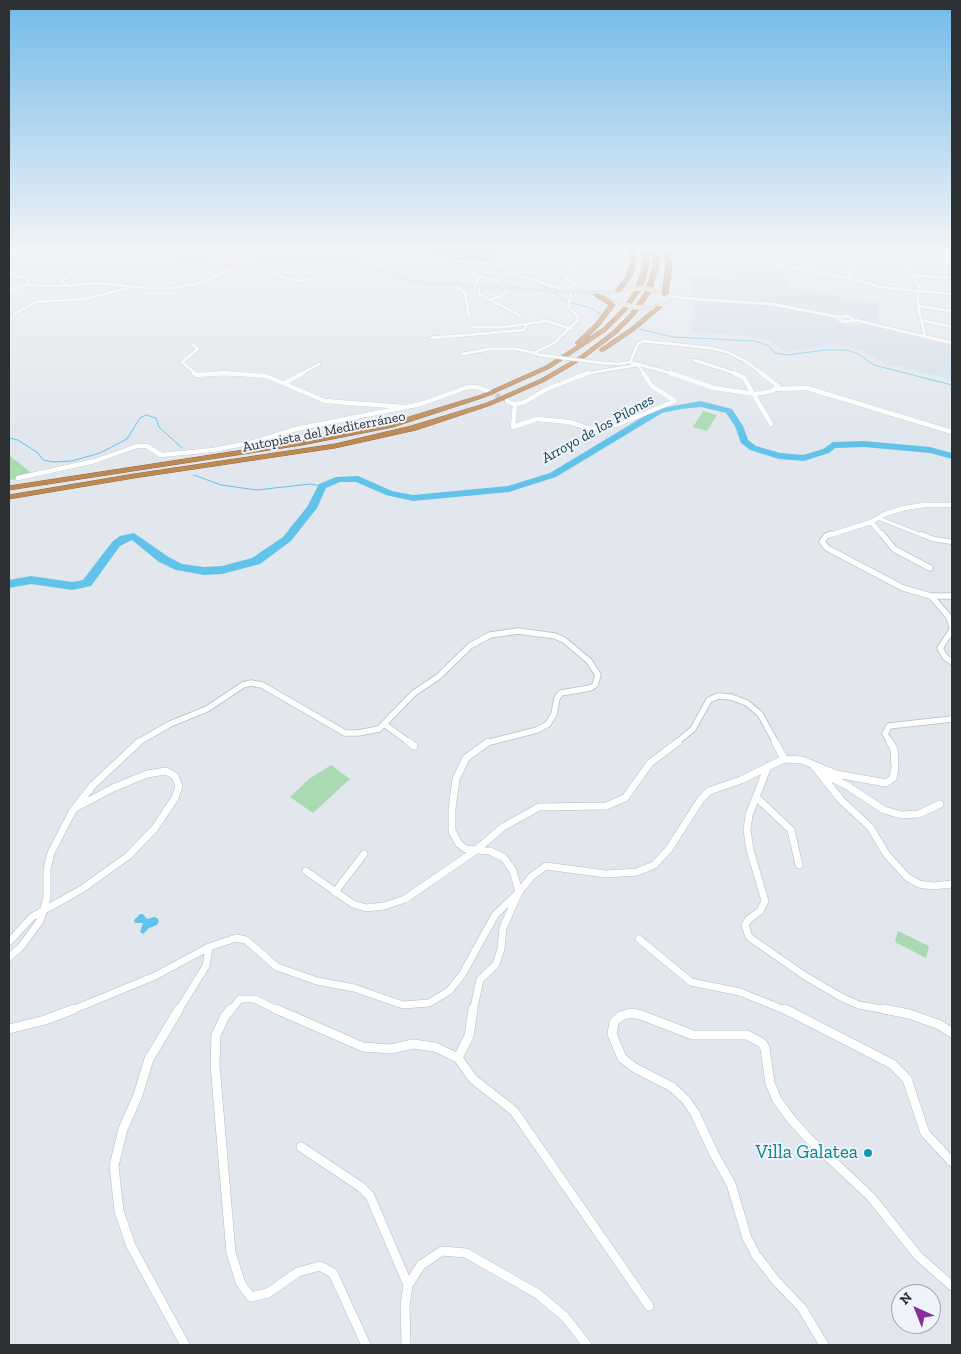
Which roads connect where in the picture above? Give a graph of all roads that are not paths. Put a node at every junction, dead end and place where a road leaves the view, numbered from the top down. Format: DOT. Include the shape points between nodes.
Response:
graph roads {
  1 [pos="19,311"];
  2 [pos="468,311"];
  3 [pos="512,311"];
  4 [pos="572,311"];
  5 [pos="607,311"];
  6 [pos="623,311"];
  7 [pos="634,311"];
  8 [pos="650,311"];
  9 [pos="809,311"];
  10 [pos="919,311"];
  11 [pos="14,314"];
  12 [pos="469,316"];
  13 [pos="521,316"];
  14 [pos="839,317"];
  15 [pos="855,320"];
  16 [pos="921,320"];
  17 [pos="527,324"];
  18 [pos="473,327"];
  19 [pos="952,327"];
  20 [pos="571,329"];
  21 [pos="925,335"];
  22 [pos="432,338"];
  23 [pos="952,342"];
  24 [pos="192,344"];
  25 [pos="534,352"];
  26 [pos="462,354"];
  27 [pos="694,360"];
  28 [pos="630,362"];
  29 [pos="319,364"];
  30 [pos="637,364"];
  31 [pos="537,372"];
  32 [pos="543,380"];
  33 [pos="285,384"];
  34 [pos="777,388"];
  35 [pos="490,392"];
  36 [pos="755,394"];
  37 [pos="507,401"];
  38 [pos="515,404"];
  39 [pos="409,407"];
  40 [pos="771,424"];
  41 [pos="952,432"];
  42 [pos="18,478"];
  43 [pos="9,488"];
  44 [pos="9,498"];
  45 [pos="952,506"];
  46 [pos="878,518"];
  47 [pos="871,522"];
  48 [pos="952,542"];
  49 [pos="930,568"];
  50 [pos="932,596"];
  51 [pos="952,596"];
  52 [pos="952,628"];
  53 [pos="952,662"];
  54 [pos="952,718"];
  55 [pos="384,724"];
  56 [pos="414,746"];
  57 [pos="784,759"];
  58 [pos="813,765"];
  59 [pos="768,766"];
  60 [pos="821,774"];
  61 [pos="756,797"];
  62 [pos="940,804"];
  63 [pos="72,812"];
  64 [pos="475,850"];
  65 [pos="364,854"];
  66 [pos="799,865"];
  67 [pos="306,871"];
  68 [pos="952,884"];
  69 [pos="335,892"];
  70 [pos="519,892"];
  71 [pos="44,912"];
  72 [pos="639,939"];
  73 [pos="9,942"];
  74 [pos="209,946"];
  75 [pos="9,957"];
  76 [pos="9,1029"];
  77 [pos="952,1033"];
  78 [pos="458,1058"];
  79 [pos="301,1147"];
  80 [pos="952,1162"];
  81 [pos="408,1285"];
  82 [pos="952,1286"];
  83 [pos="649,1306"];
  84 [pos="185,1345"];
  85 [pos="366,1345"];
  86 [pos="406,1345"];
  87 [pos="587,1345"];
  88 [pos="824,1345"];
  1 -- 11 [label="street"];
  2 -- 12 [label="street"];
  3 -- 13 [label="street"];
  4 -- 20 [label="street" via="578,318"];
  5 -- 31 [label="highway" via="588,334"];
  6 -- 31 [label="highway, Autopista del Mediterráneo" via="591,341"];
  7 -- 32 [label="highway, Autopista del Mediterráneo" via="602,343"];
  8 -- 32 [label="highway" via="619,339 567,370"];
  9 -- 14 [label="street"];
  10 -- 16 [label="street"];
  14 -- 15 [label="street" via="848,316"];
  14 -- 15 [label="street" via="845,322"];
  15 -- 21 [label="street"];
  16 -- 19 [label="street"];
  16 -- 21 [label="street"];
  17 -- 18 [label="street"];
  17 -- 20 [label="street" via="547,321"];
  17 -- 22 [label="street" via="524,330 514,332"];
  20 -- 25 [label="street" via="554,343"];
  21 -- 23 [label="street"];
  24 -- 33 [label="street" via="198,349 182,362 194,373 260,376"];
  25 -- 26 [label="street" via="490,349"];
  25 -- 28 [label="street, bridge" via="602,363"];
  27 -- 36 [label="street" via="736,373 744,378"];
  28 -- 30 [label="street"];
  28 -- 34 [label="street" via="638,344 643,341 710,348 745,361 773,381"];
  29 -- 33 [label="street"];
  30 -- 36 [label="street" via="714,388"];
  30 -- 38 [label="street" via="587,373 547,389 530,401"];
  30 -- 38 [label="street" via="652,386 675,401 619,424 591,429 547,419 513,427"];
  31 -- 43 [label="highway, Autopista del Mediterráneo" via="454,406 352,433"];
  32 -- 44 [label="highway, Autopista del Mediterráneo" via="464,412 335,446"];
  33 -- 39 [label="street" via="325,401"];
  34 -- 36 [label="street"];
  34 -- 41 [label="street" via="807,388"];
  35 -- 39 [label="street" via="468,387"];
  36 -- 40 [label="street"];
  37 -- 38 [label="street"];
  39 -- 42 [label="street" via="296,429 213,450 161,454 147,446 137,446 95,461"];
  45 -- 46 [label="street" via="913,506"];
  46 -- 47 [label="street"];
  46 -- 48 [label="street" via="933,539"];
  47 -- 49 [label="street" via="894,549"];
  47 -- 50 [label="street" via="826,536 822,542 827,548 895,584"];
  50 -- 51 [label="street"];
  50 -- 52 [label="street" via="949,617"];
  52 -- 53 [label="street" via="940,648"];
  54 -- 58 [label="street" via="889,726 885,734 894,749 895,768 893,778 886,783 836,774"];
  55 -- 56 [label="street"];
  55 -- 63 [label="street" via="370,731 345,732 262,685 243,685 208,709 141,740 92,785"];
  55 -- 64 [label="street" via="470,646 478,640 504,632 542,633 564,640 596,669 595,685 561,693 548,724 537,730 490,741 466,758 456,779 452,831 466,850"];
  57 -- 58 [label="street" via="794,758"];
  57 -- 59 [label="street"];
  57 -- 64 [label="street" via="760,714 731,697 718,696 709,700 693,729 682,740 650,763 625,798 606,806 539,807 518,817"];
  58 -- 60 [label="street"];
  59 -- 61 [label="street"];
  59 -- 70 [label="street" via="709,791 654,865 637,872 606,874 546,866 532,876"];
  60 -- 62 [label="street" via="846,785 884,810 901,815 919,814"];
  60 -- 68 [label="street" via="841,800 870,827 887,855 907,877 919,884"];
  61 -- 66 [label="street" via="791,830"];
  61 -- 77 [label="street" via="747,830 765,901 760,911 745,925 749,937 841,997 859,1005 909,1014"];
  63 -- 71 [label="street" via="51,854"];
  63 -- 71 [label="street" via="86,801 148,774 166,771 175,776 179,786 155,828 128,856 82,890"];
  64 -- 69 [label="street" via="405,899 384,906 366,908"];
  64 -- 70 [label="street" via="490,851 504,858 513,871"];
  65 -- 69 [label="street"];
  67 -- 69 [label="street"];
  70 -- 74 [label="street" via="495,915 462,975 449,991 429,1003 403,1005 354,988 317,982 277,967 246,940 236,938"];
  70 -- 78 [label="street" via="503,928 496,964 480,980 469,1036"];
  71 -- 73 [label="street" via="32,917"];
  71 -- 75 [label="street" via="34,931"];
  72 -- 80 [label="street" via="691,982 740,992 774,1004 892,1064 907,1079 925,1133"];
  74 -- 76 [label="street" via="106,998"];
  74 -- 84 [label="street" via="206,966 198,982 149,1059 123,1129 114,1166 119,1211 131,1246"];
  78 -- 83 [label="street" via="473,1079 514,1111"];
  78 -- 85 [label="street" via="435,1047 413,1044 391,1049 363,1047 255,999 240,1000 225,1016 216,1035 215,1065 231,1253 241,1284 251,1297 268,1293 298,1272 320,1266 333,1273"];
  79 -- 81 [label="street" via="370,1196"];
  81 -- 86 [label="street"];
  81 -- 87 [label="street" via="421,1265 442,1251 466,1253 538,1294 565,1317"];
  82 -- 88 [label="street" via="918,1256 871,1197 791,1119 770,1084 762,1043 746,1036 693,1035 641,1015 621,1016 614,1022 612,1034 622,1058 672,1087 695,1113 731,1184 747,1238 756,1255 802,1308"];
}
